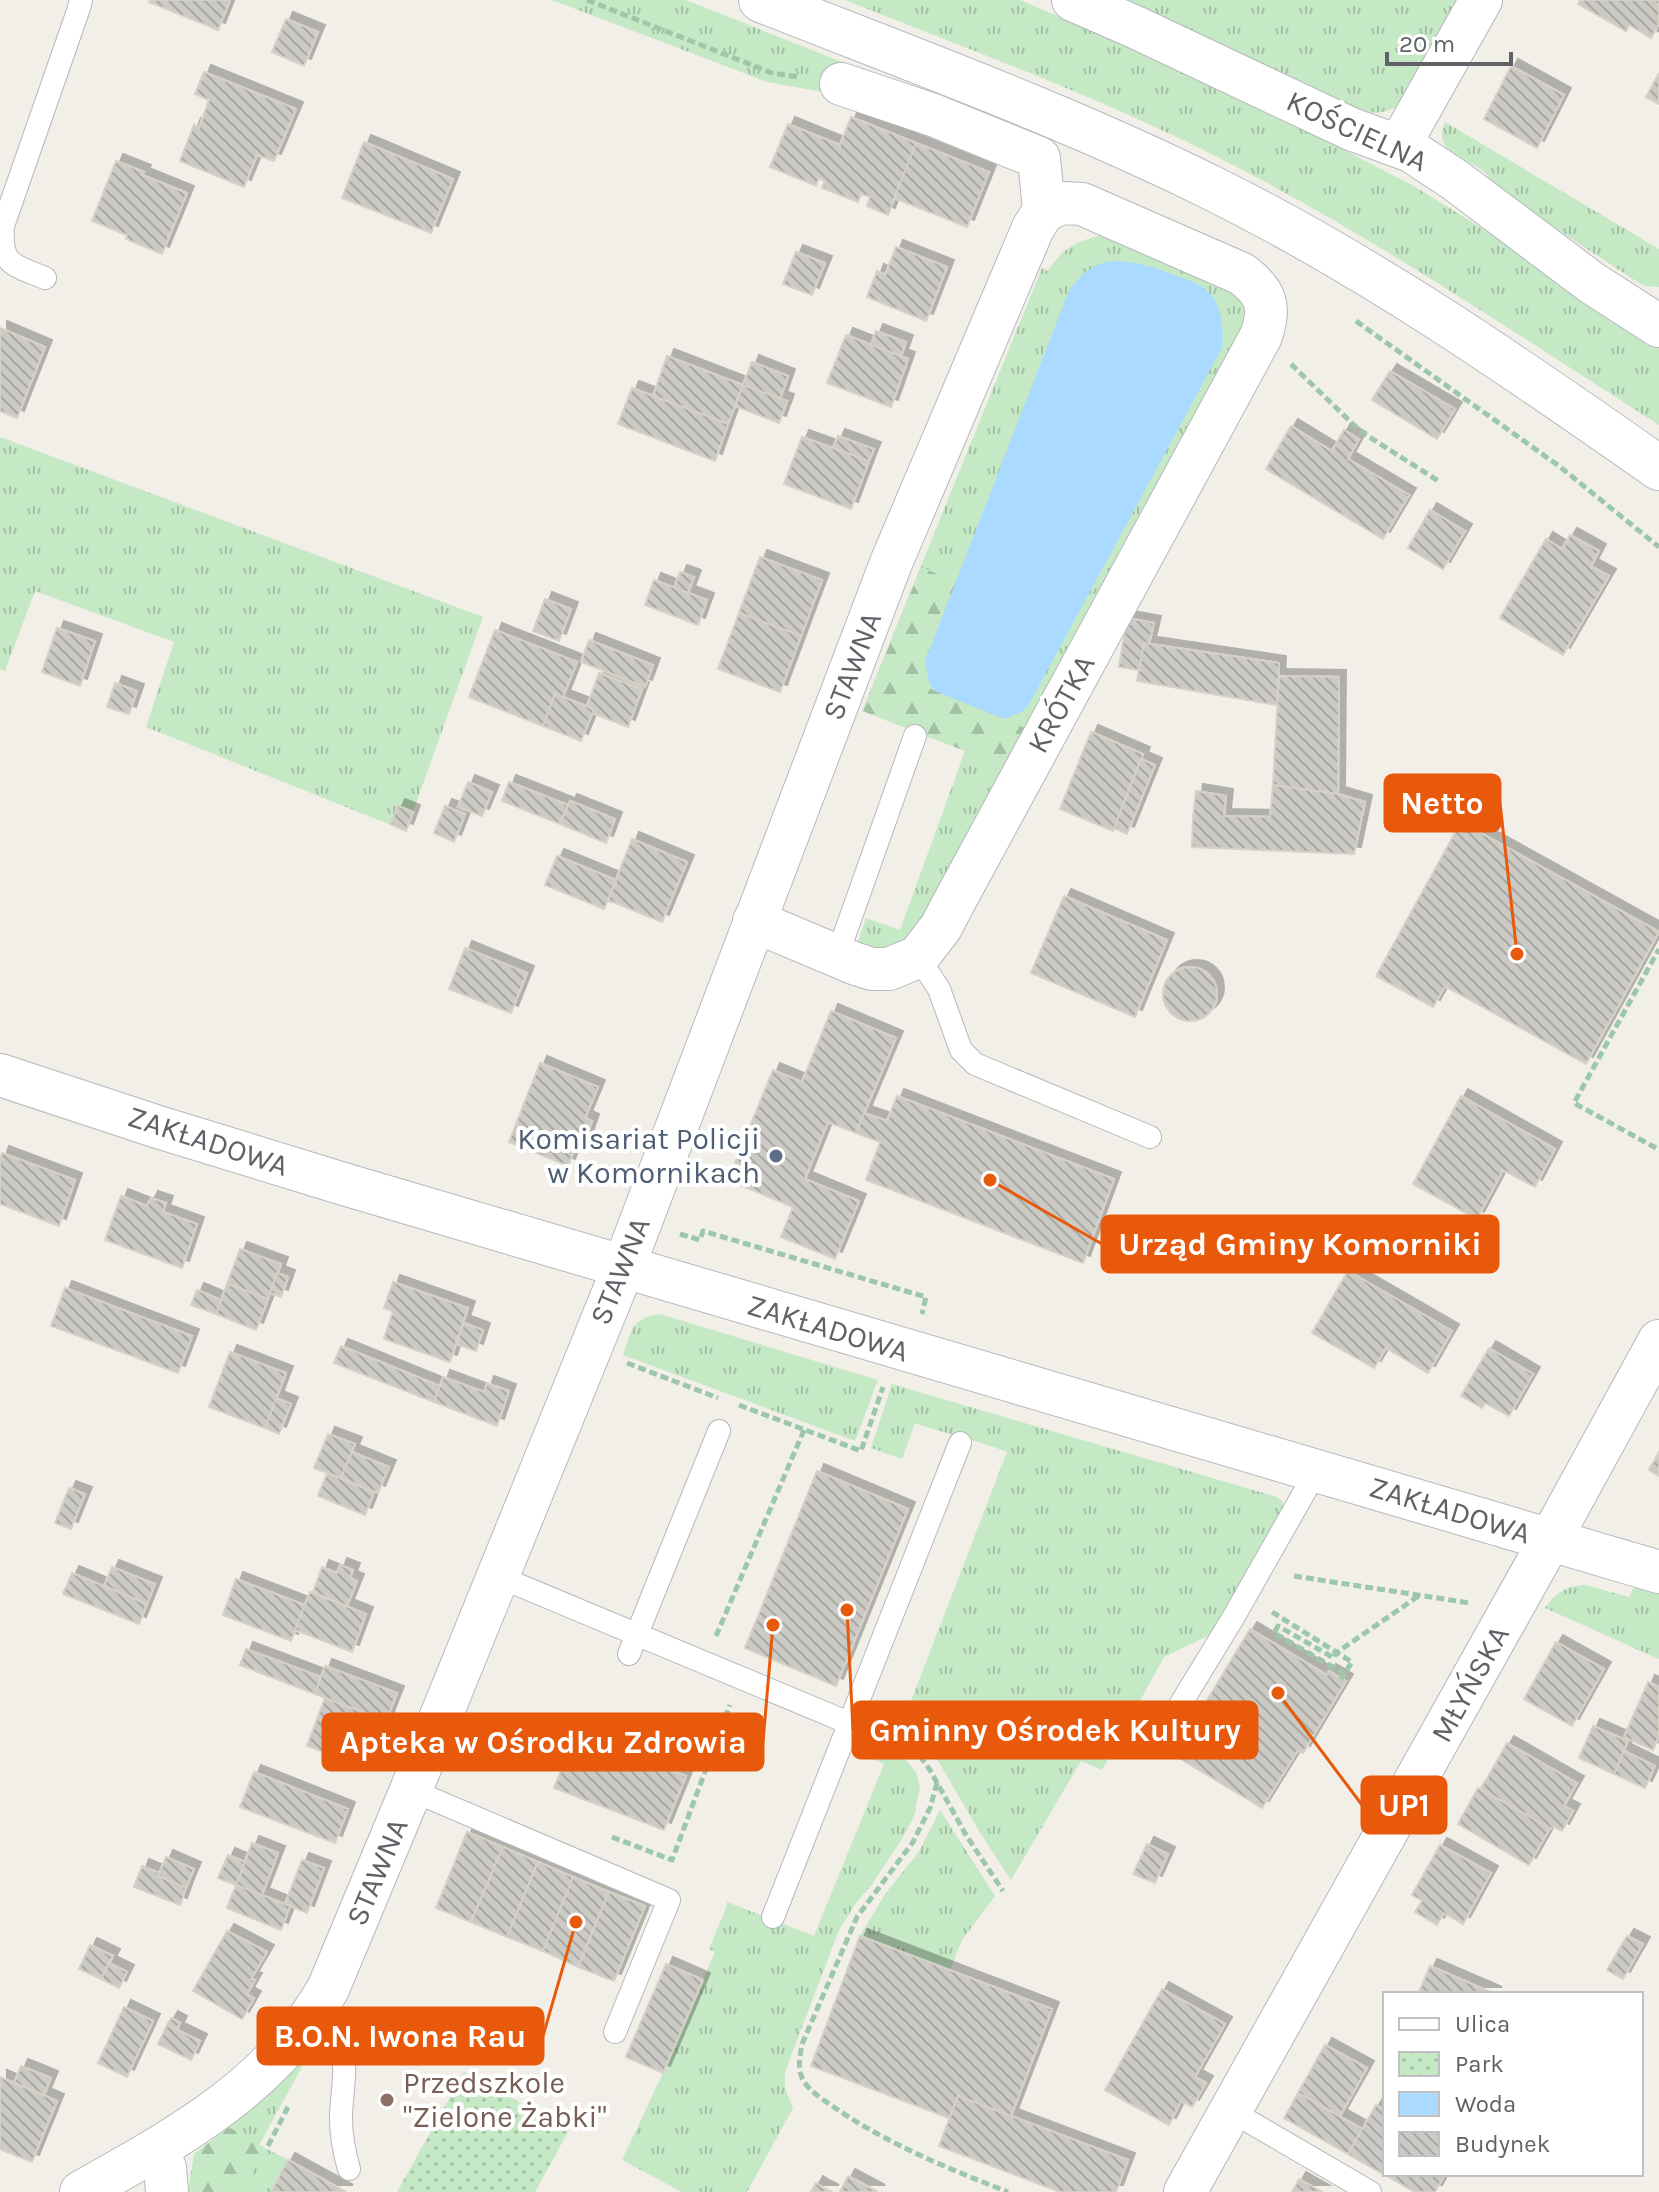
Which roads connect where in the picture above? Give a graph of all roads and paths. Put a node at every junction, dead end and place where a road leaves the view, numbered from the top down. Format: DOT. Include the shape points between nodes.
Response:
graph roads {
  1 [pos="81,0"];
  2 [pos="587,0"];
  3 [pos="761,0"];
  4 [pos="1073,0"];
  5 [pos="1481,0"];
  6 [pos="841,84"];
  7 [pos="1399,146"];
  8 [pos="1044,211"];
  9 [pos="45,278"];
  10 [pos="1346,314"];
  11 [pos="1659,326"];
  12 [pos="1261,336"];
  13 [pos="1659,468"];
  14 [pos="1440,482"];
  15 [pos="1659,547"];
  16 [pos="915,736"];
  17 [pos="754,921"];
  18 [pos="1659,949"];
  19 [pos="837,956"];
  20 [pos="918,957"];
  21 [pos="0,1075"];
  22 [pos="1150,1137"];
  23 [pos="1656,1148"];
  24 [pos="675,1232"];
  25 [pos="624,1266"];
  26 [pos="919,1326"];
  27 [pos="1659,1341"];
  28 [pos="613,1358"];
  29 [pos="885,1383"];
  30 [pos="804,1430"];
  31 [pos="719,1431"];
  32 [pos="960,1443"];
  33 [pos="1317,1470"];
  34 [pos="1550,1540"];
  35 [pos="1659,1572"];
  36 [pos="1288,1575"];
  37 [pos="497,1576"];
  38 [pos="1421,1594"];
  39 [pos="1475,1605"];
  40 [pos="646,1610"];
  41 [pos="1269,1610"];
  42 [pos="633,1645"];
  43 [pos="1336,1653"];
  44 [pos="741,1678"];
  45 [pos="849,1723"];
  46 [pos="893,1739"];
  47 [pos="1158,1741"];
  48 [pos="937,1783"];
  49 [pos="411,1790"];
  50 [pos="601,1833"];
  51 [pos="1003,1891"];
  52 [pos="773,1917"];
  53 [pos="312,2015"];
  54 [pos="615,2032"];
  55 [pos="1231,2111"];
  56 [pos="157,2149"];
  57 [pos="349,2169"];
  58 [pos="81,2192"];
  59 [pos="167,2192"];
  60 [pos="1008,2192"];
  61 [pos="1185,2192"];
  62 [pos="1370,2192"];
  1 -- 9 [label="lane" via="1,239 6,259"];
  2 -- 6 [label="path" via="772,73"];
  3 -- 13 [label="main road" via="1047,113 1212,188 1389,286"];
  4 -- 7 [label="street, KOŚCIELNA" via="1351,129"];
  5 -- 7 [label="street"];
  6 -- 8 [label="street" via="1039,158"];
  7 -- 11 [label="street, KOŚCIELNA"];
  8 -- 12 [label="street, KRÓTKA" via="1062,203 1082,204 1242,274 1260,290 1266,304"];
  8 -- 17 [label="street, STAWNA" via="891,563"];
  10 -- 15 [label="path" via="1538,451"];
  12 -- 14 [label="path" via="1360,431"];
  12 -- 20 [label="street, KRÓTKA" via="941,927"];
  16 -- 19 [label="lane"];
  17 -- 19 [label="street"];
  17 -- 25 [label="street, STAWNA"];
  18 -- 23 [label="path" via="1574,1103"];
  19 -- 20 [label="street" via="872,969 889,969"];
  20 -- 22 [label="lane" via="939,989 961,1050 975,1064"];
  21 -- 25 [label="street, ZAKŁADOWA"];
  24 -- 26 [label="path" via="700,1240 703,1231 926,1297"];
  25 -- 33 [label="street, ZAKŁADOWA"];
  25 -- 37 [label="street, STAWNA"];
  27 -- 34 [label="street, MŁYŃSKA"];
  28 -- 30 [label="path"];
  29 -- 30 [label="path" via="861,1451"];
  30 -- 40 [label="path" via="716,1638"];
  31 -- 40 [label="lane"];
  32 -- 45 [label="lane"];
  33 -- 34 [label="street, ZAKŁADOWA"];
  33 -- 47 [label="lane"];
  34 -- 35 [label="street, ZAKŁADOWA"];
  34 -- 55 [label="street, MŁYŃSKA"];
  36 -- 38 [label="path"];
  37 -- 42 [label="lane"];
  37 -- 49 [label="street, STAWNA"];
  38 -- 39 [label="path"];
  38 -- 43 [label="path"];
  40 -- 42 [label="lane"];
  41 -- 43 [label="path"];
  42 -- 44 [label="lane"];
  43 -- 43 [label="path" via="1352,1662 1343,1676 1274,1633 1278,1626 1334,1658"];
  44 -- 45 [label="lane"];
  44 -- 50 [label="path" via="672,1860"];
  45 -- 46 [label="lane"];
  45 -- 52 [label="lane"];
  46 -- 48 [label="path" via="918,1754"];
  48 -- 51 [label="path"];
  48 -- 60 [label="path" via="913,1842 857,1917 799,2062 802,2079 814,2093 862,2126 913,2154"];
  49 -- 53 [label="street, STAWNA"];
  49 -- 54 [label="lane" via="669,1900"];
  53 -- 56 [label="street, STAWNA" via="253,2080"];
  53 -- 57 [label="lane" via="334,2036 343,2055 342,2138"];
  55 -- 61 [label="street, MŁYŃSKA"];
  55 -- 62 [label="lane"];
  56 -- 58 [label="street, STAWNA"];
  56 -- 59 [label="street"];
}
